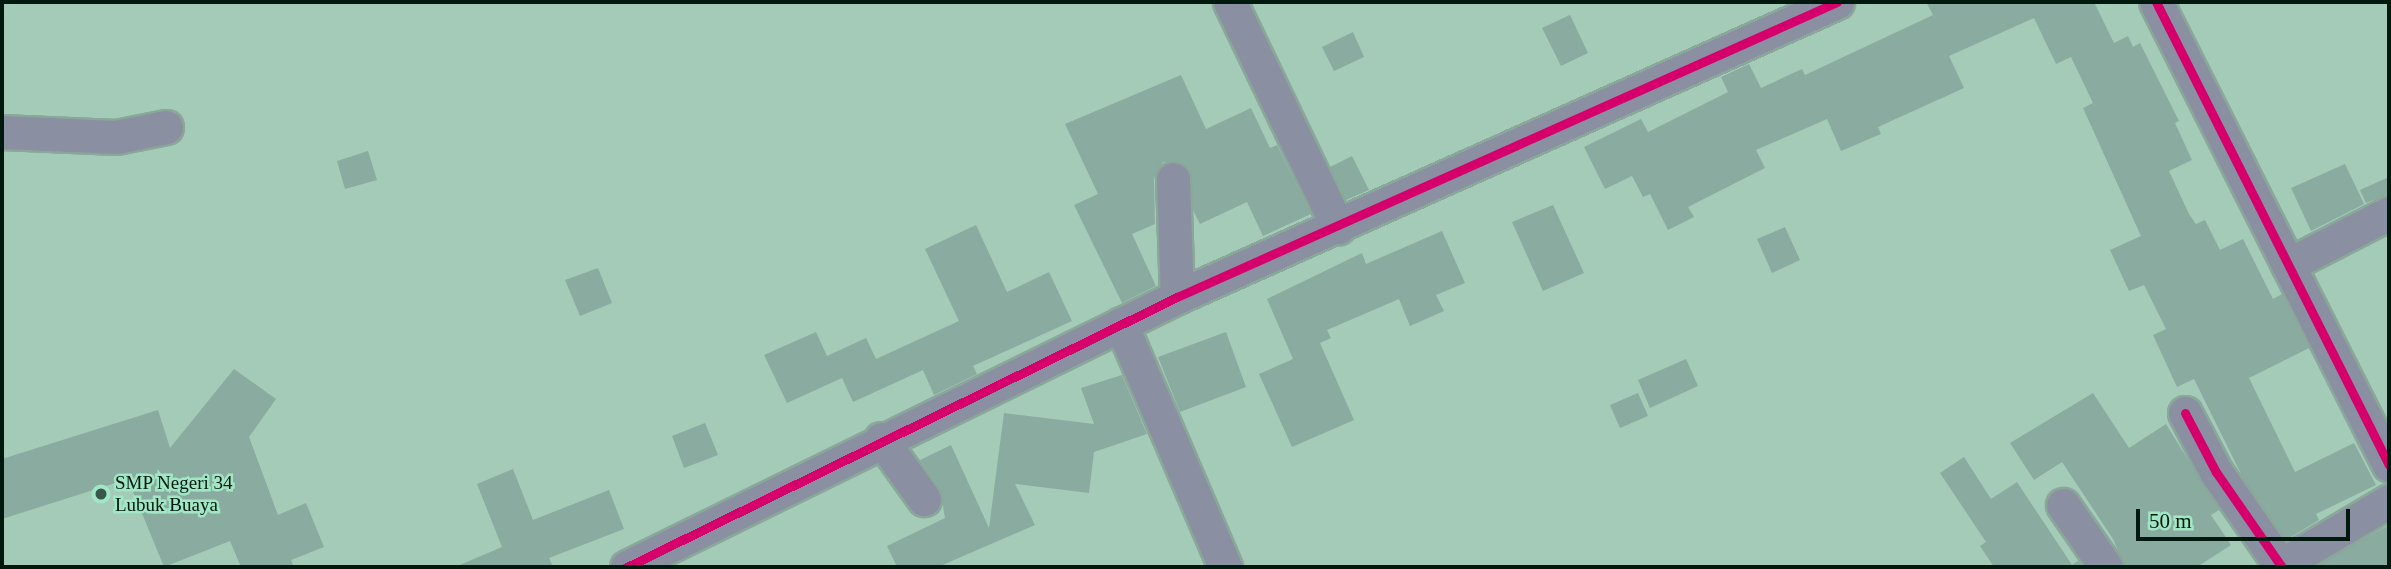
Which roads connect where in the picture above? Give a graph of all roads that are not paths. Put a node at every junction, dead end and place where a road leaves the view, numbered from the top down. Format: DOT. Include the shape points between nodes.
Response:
graph roads {
  1 [pos="1230,2"];
  2 [pos="1837,2"];
  3 [pos="2156,2"];
  4 [pos="166,127"];
  5 [pos="2,132"];
  6 [pos="1173,179"];
  7 [pos="2389,213"];
  8 [pos="1338,227"];
  9 [pos="2288,265"];
  10 [pos="1177,298"];
  11 [pos="1121,324"];
  12 [pos="2185,414"];
  13 [pos="881,439"];
  14 [pos="2389,465"];
  15 [pos="924,499"];
  16 [pos="2389,501"];
  17 [pos="2063,505"];
  18 [pos="2280,566"];
  19 [pos="627,567"];
  20 [pos="1225,567"];
  21 [pos="2106,567"];
  1 -- 8 [label="street"];
  2 -- 8 [label="street"];
  3 -- 9 [label="street"];
  4 -- 5 [label="street" via="116,137"];
  6 -- 10 [label="street"];
  7 -- 9 [label="street"];
  8 -- 10 [label="street"];
  9 -- 14 [label="street"];
  10 -- 11 [label="street"];
  11 -- 13 [label="street"];
  11 -- 20 [label="street"];
  12 -- 18 [label="street" via="2216,472"];
  13 -- 15 [label="street"];
  13 -- 19 [label="street"];
  16 -- 18 [label="street"];
  17 -- 21 [label="street"];
}
